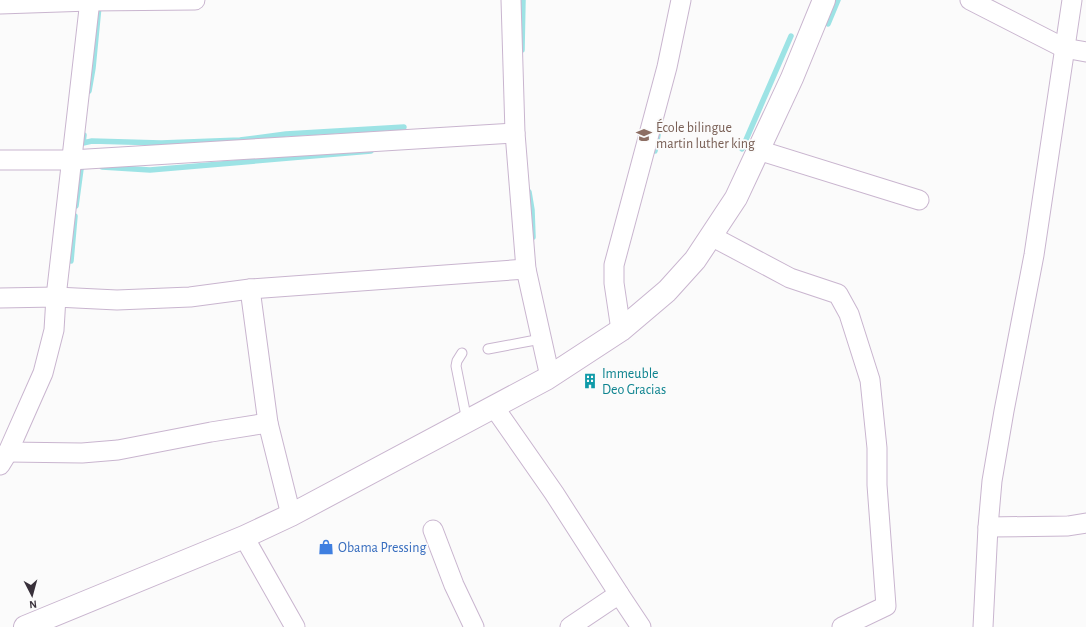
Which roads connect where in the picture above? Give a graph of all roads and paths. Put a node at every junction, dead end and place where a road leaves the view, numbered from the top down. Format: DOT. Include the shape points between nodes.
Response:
graph roads {
  1 [pos="195,0"];
  2 [pos="511,0"];
  3 [pos="681,0"];
  4 [pos="824,0"];
  5 [pos="970,0"];
  6 [pos="1072,0"];
  7 [pos="90,1"];
  8 [pos="0,4"];
  9 [pos="1064,48"];
  10 [pos="1086,52"];
  11 [pos="514,133"];
  12 [pos="758,150"];
  13 [pos="0,160"];
  14 [pos="71,160"];
  15 [pos="919,200"];
  16 [pos="711,236"];
  17 [pos="526,269"];
  18 [pos="250,289"];
  19 [pos="56,297"];
  20 [pos="0,298"];
  21 [pos="621,330"];
  22 [pos="541,339"];
  23 [pos="488,349"];
  24 [pos="462,353"];
  25 [pos="550,377"];
  26 [pos="494,407"];
  27 [pos="467,422"];
  28 [pos="268,423"];
  29 [pos="4,459"];
  30 [pos="292,515"];
  31 [pos="1086,523"];
  32 [pos="988,527"];
  33 [pos="433,530"];
  34 [pos="244,537"];
  35 [pos="619,594"];
  36 [pos="25,627"];
  37 [pos="295,627"];
  38 [pos="474,627"];
  39 [pos="570,627"];
  40 [pos="641,627"];
  41 [pos="842,627"];
  42 [pos="983,627"];
  1 -- 7 [label="street"];
  2 -- 11 [label="street"];
  3 -- 21 [label="street" via="667,67 614,265"];
  4 -- 12 [label="main road" via="792,78"];
  5 -- 9 [label="street"];
  6 -- 9 [label="street"];
  7 -- 8 [label="street"];
  7 -- 14 [label="street"];
  9 -- 10 [label="street"];
  9 -- 32 [label="street" via="1034,255 992,481"];
  11 -- 14 [label="street"];
  11 -- 17 [label="street"];
  12 -- 15 [label="street"];
  12 -- 16 [label="main road" via="736,198"];
  13 -- 14 [label="street"];
  14 -- 19 [label="street"];
  16 -- 21 [label="main road" via="695,260 667,292"];
  16 -- 41 [label="street" via="790,278 838,294 849,314 870,380 877,448 877,485 886,606"];
  17 -- 18 [label="street"];
  17 -- 22 [label="street"];
  18 -- 19 [label="street" via="190,297 117,300"];
  18 -- 28 [label="street"];
  19 -- 20 [label="street"];
  19 -- 29 [label="street" via="54,330 43,373"];
  21 -- 25 [label="main road"];
  22 -- 23 [label="lane"];
  22 -- 25 [label="street"];
  24 -- 27 [label="lane" via="456,366"];
  25 -- 26 [label="main road"];
  26 -- 27 [label="main road"];
  26 -- 35 [label="street" via="554,493"];
  27 -- 30 [label="main road"];
  28 -- 29 [label="street" via="118,450"];
  28 -- 30 [label="street"];
  30 -- 34 [label="main road"];
  31 -- 32 [label="street" via="1068,526"];
  32 -- 42 [label="street"];
  33 -- 38 [label="street" via="454,585"];
  34 -- 36 [label="main road"];
  34 -- 37 [label="street"];
  35 -- 39 [label="street"];
  35 -- 40 [label="street"];
}
